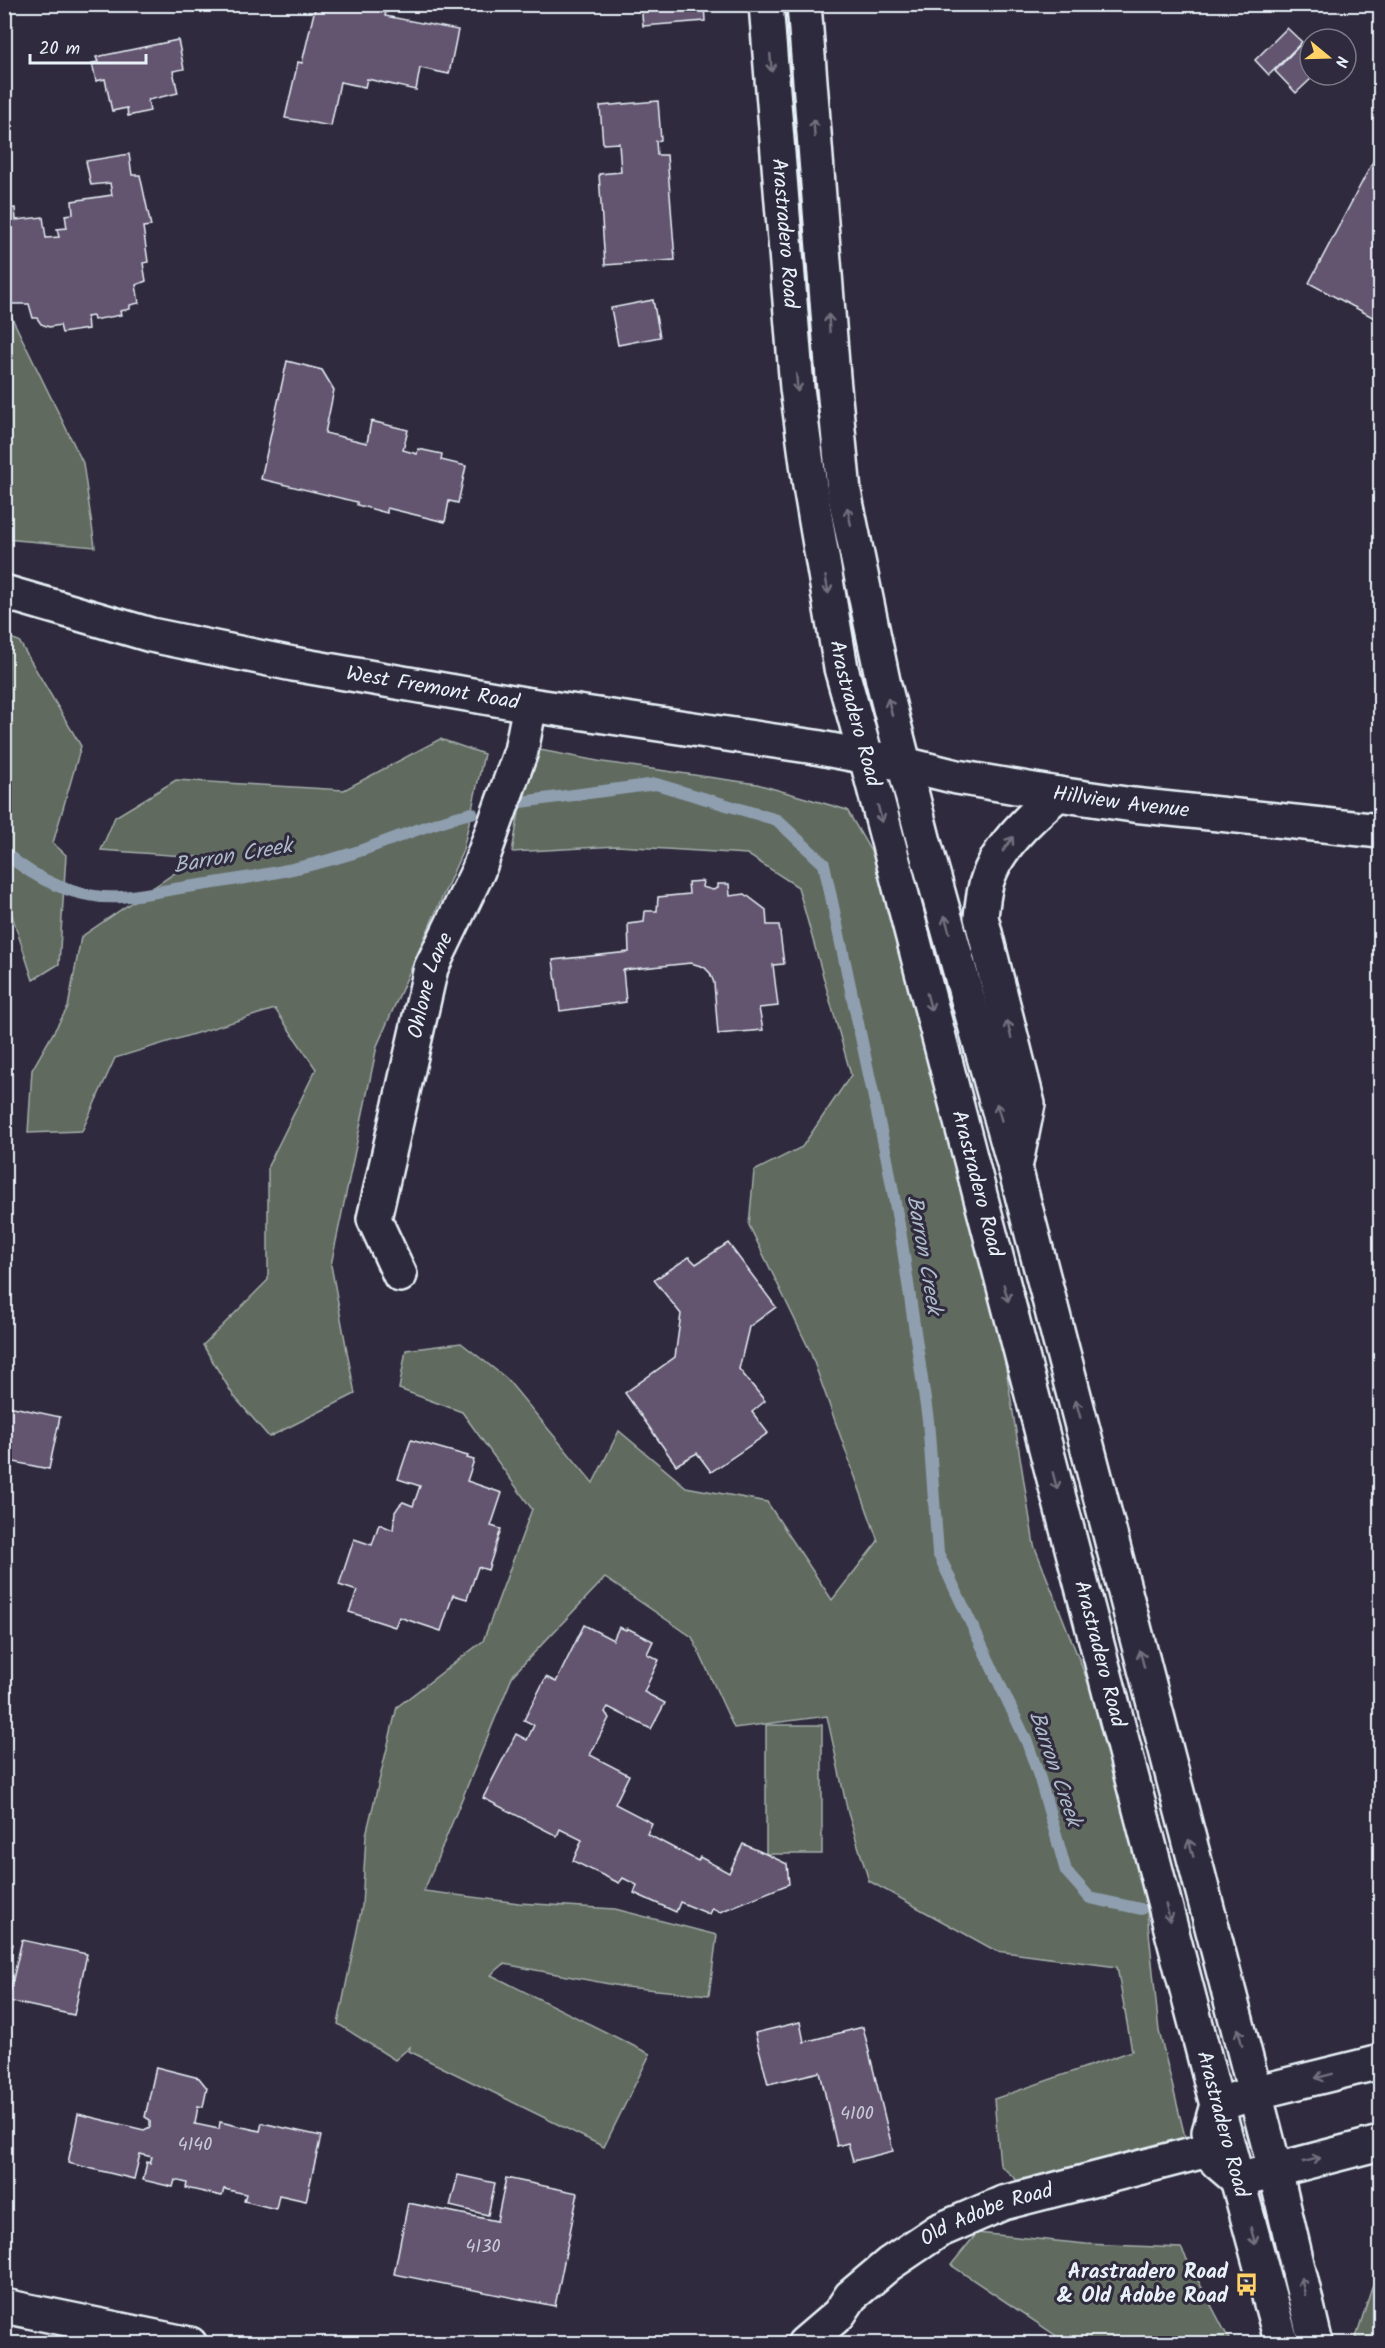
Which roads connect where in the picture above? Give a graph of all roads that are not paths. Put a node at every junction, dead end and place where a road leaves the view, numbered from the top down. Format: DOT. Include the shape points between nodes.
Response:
graph roads {
  1 [pos="766,4"];
  2 [pos="804,4"];
  3 [pos="4,592"];
  4 [pos="530,705"];
  5 [pos="866,757"];
  6 [pos="904,764"];
  7 [pos="1058,795"];
  8 [pos="1380,831"];
  9 [pos="1015,1168"];
  10 [pos="400,1275"];
  11 [pos="1380,2062"];
  12 [pos="1254,2093"];
  13 [pos="1218,2105"];
  14 [pos="1380,2143"];
  15 [pos="1204,2151"];
  16 [pos="1275,2170"];
  17 [pos="1238,2180"];
  18 [pos="4,2306"];
  19 [pos="190,2343"];
  20 [pos="804,2343"];
  21 [pos="1282,2343"];
  22 [pos="1316,2343"];
  1 -- 5 [label="main road, Arastradero Road, one-way" via="797,388 808,475 841,668"];
  6 -- 2 [label="main road, Arastradero Road, one-way" via="844,492"];
  3 -- 4 [label="main road, West Fremont Road" via="151,635"];
  4 -- 5 [label="main road, West Fremont Road"];
  4 -- 10 [label="main road, Ohlone Lane" via="521,750 478,871 431,968 374,1219"];
  5 -- 6 [label="main road, Hillview Avenue"];
  5 -- 13 [label="main road, Arastradero Road, one-way"];
  6 -- 7 [label="main road, Hillview Avenue"];
  9 -- 6 [label="main road, Arastradero Road, one-way"];
  7 -- 8 [label="main road, Hillview Avenue"];
  9 -- 7 [label="main road, one-way" via="1028,1104 981,917 985,887 995,864 1030,817"];
  12 -- 9 [label="main road, Arastradero Road, one-way"];
  11 -- 12 [label="main road, one-way"];
  12 -- 13 [label="main road"];
  12 -- 16 [label="main road, Arastradero Road"];
  13 -- 15 [label="main road"];
  13 -- 17 [label="main road, Arastradero Road"];
  16 -- 14 [label="main road, one-way"];
  15 -- 17 [label="main road"];
  15 -- 20 [label="main road, Old Adobe Road" via="1003,2203 938,2231 851,2295 839,2314"];
  16 -- 17 [label="main road"];
  22 -- 16 [label="main road, Arastradero Road, one-way"];
  17 -- 21 [label="main road, Arastradero Road, one-way"];
  18 -- 19 [label="main road"];
}
